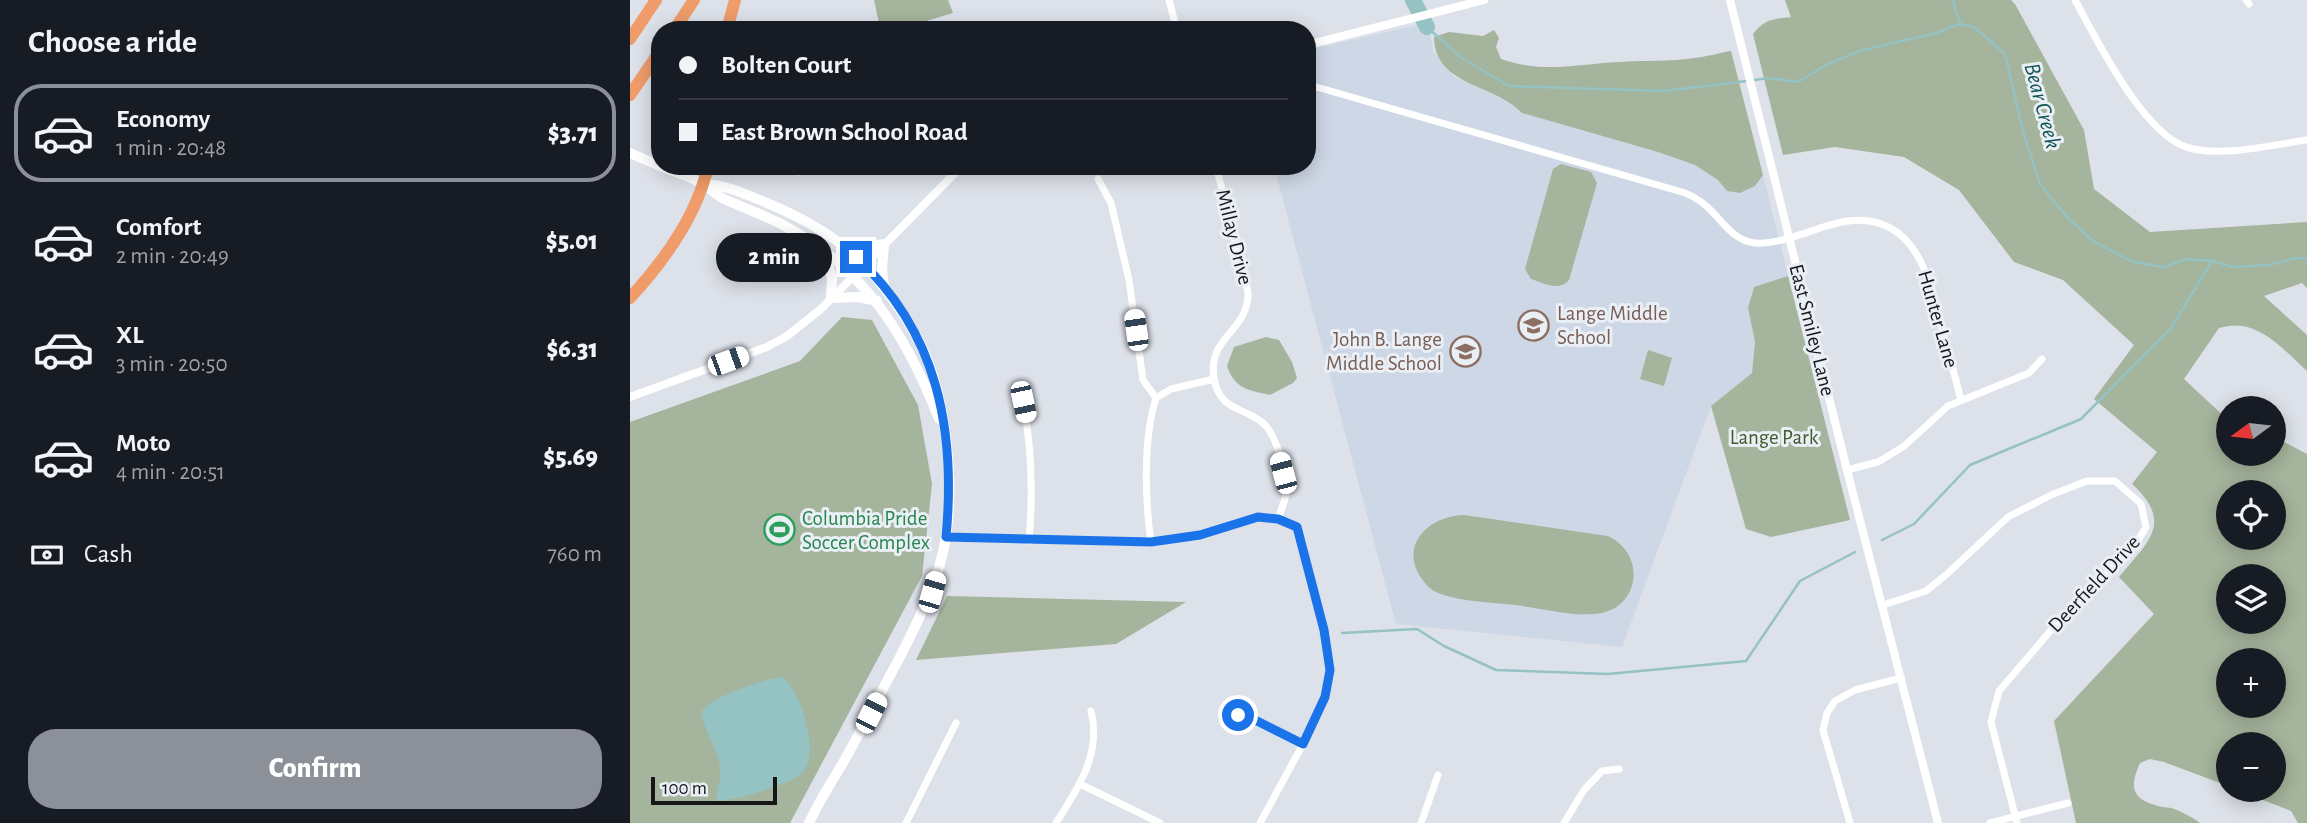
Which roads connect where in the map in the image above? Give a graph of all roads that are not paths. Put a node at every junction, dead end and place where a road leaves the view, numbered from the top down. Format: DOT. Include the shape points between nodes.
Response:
graph roads {
  1 [pos="656,0"];
  2 [pos="694,0"];
  3 [pos="734,0"];
  4 [pos="1169,0"];
  5 [pos="1484,0"];
  6 [pos="1730,0"];
  7 [pos="2075,0"];
  8 [pos="680,21"];
  9 [pos="729,21"];
  10 [pos="1175,21"];
  11 [pos="630,39"];
  12 [pos="1316,43"];
  13 [pos="651,64"];
  14 [pos="1316,87"];
  15 [pos="630,95"];
  16 [pos="2307,140"];
  17 [pos="632,154"];
  18 [pos="651,162"];
  19 [pos="682,175"];
  20 [pos="706,175"];
  21 [pos="953,175"];
  22 [pos="1218,175"];
  23 [pos="1098,179"];
  24 [pos="704,184"];
  25 [pos="1789,236"];
  26 [pos="884,244"];
  27 [pos="843,246"];
  28 [pos="825,253"];
  29 [pos="864,264"];
  30 [pos="853,275"];
  31 [pos="885,289"];
  32 [pos="630,298"];
  33 [pos="831,298"];
  34 [pos="877,301"];
  35 [pos="2042,359"];
  36 [pos="1214,379"];
  37 [pos="630,397"];
  38 [pos="1156,398"];
  39 [pos="1961,400"];
  40 [pos="1023,402"];
  41 [pos="945,436"];
  42 [pos="1847,470"];
  43 [pos="1278,519"];
  44 [pos="946,537"];
  45 [pos="1029,541"];
  46 [pos="1151,542"];
  47 [pos="1883,604"];
  48 [pos="1901,678"];
  49 [pos="1091,711"];
  50 [pos="1232,719"];
  51 [pos="956,723"];
  52 [pos="1303,744"];
  53 [pos="1619,768"];
  54 [pos="1438,775"];
  55 [pos="1080,785"];
  56 [pos="2068,803"];
  57 [pos="2017,820"];
  58 [pos="809,823"];
  59 [pos="906,823"];
  60 [pos="1056,823"];
  61 [pos="1160,823"];
  62 [pos="1260,823"];
  63 [pos="1421,823"];
  64 [pos="1564,823"];
  65 [pos="1850,823"];
  66 [pos="1938,823"];
  67 [pos="1990,823"];
  1 -- 11 [label="highway"];
  2 -- 8 [label="highway"];
  3 -- 9 [label="highway"];
  4 -- 10 [label="street"];
  5 -- 12 [label="street"];
  6 -- 25 [label="street, East Smiley Lane"];
  7 -- 16 [label="street" via="2121,80 2158,128 2178,144 2207,151"];
  13 -- 15 [label="highway"];
  14 -- 25 [label="street, Hunter Lane" via="1682,192 1706,205 1744,240 1755,243"];
  17 -- 18 [label="main road"];
  19 -- 24 [label="main road"];
  20 -- 24 [label="highway"];
  21 -- 26 [label="street"];
  22 -- 36 [label="street, Millay Drive" via="1248,304 1216,352"];
  23 -- 38 [label="street" via="1111,203 1129,280 1143,380"];
  24 -- 27 [label="main road" via="721,185 778,207"];
  24 -- 28 [label="main road"];
  24 -- 32 [label="highway" via="676,241"];
  25 -- 39 [label="street, Hunter Lane" via="1847,221 1868,221 1889,227 1906,240 1931,283"];
  25 -- 42 [label="street, East Smiley Lane"];
  26 -- 27 [label="main road"];
  26 -- 29 [label="street"];
  26 -- 31 [label="main road"];
  27 -- 29 [label="main road"];
  28 -- 30 [label="main road"];
  28 -- 33 [label="main road" via="830,264"];
  29 -- 30 [label="street"];
  29 -- 31 [label="main road"];
  30 -- 33 [label="street"];
  30 -- 34 [label="main road"];
  31 -- 41 [label="main road" via="904,313 929,361"];
  33 -- 34 [label="main road"];
  33 -- 37 [label="street" via="802,326 767,347"];
  34 -- 41 [label="main road" via="915,362"];
  35 -- 39 [label="street" via="2029,373"];
  36 -- 38 [label="street" via="1171,389"];
  36 -- 43 [label="street" via="1230,405 1259,420 1272,433 1286,484"];
  38 -- 46 [label="street" via="1150,418 1146,509"];
  39 -- 42 [label="street" via="1903,447 1878,462"];
  40 -- 45 [label="street" via="1030,450"];
  41 -- 44 [label="main road" via="950,470"];
  42 -- 47 [label="street, East Smiley Lane"];
  43 -- 46 [label="street" via="1258,517 1200,535"];
  43 -- 52 [label="street" via="1297,527 1330,670 1325,697"];
  44 -- 45 [label="street"];
  44 -- 58 [label="main road" via="932,592 918,622"];
  45 -- 46 [label="street"];
  47 -- 48 [label="street, East Smiley Lane"];
  47 -- 57 [label="street, Deerfield Drive" via="1926,590 2008,517 2087,481 2115,481 2141,504 2146,527 2136,544 1999,691 1992,722"];
  48 -- 65 [label="street" via="1855,690 1835,701 1827,713 1824,730"];
  48 -- 66 [label="street, East Smiley Lane"];
  49 -- 55 [label="street" via="1094,746"];
  50 -- 52 [label="street" via="1247,716"];
  51 -- 59 [label="street"];
  52 -- 62 [label="street"];
  53 -- 64 [label="street" via="1601,771"];
  54 -- 63 [label="street"];
  55 -- 60 [label="street"];
  55 -- 61 [label="street"];
  56 -- 57 [label="street"];
  57 -- 67 [label="street"];
}
